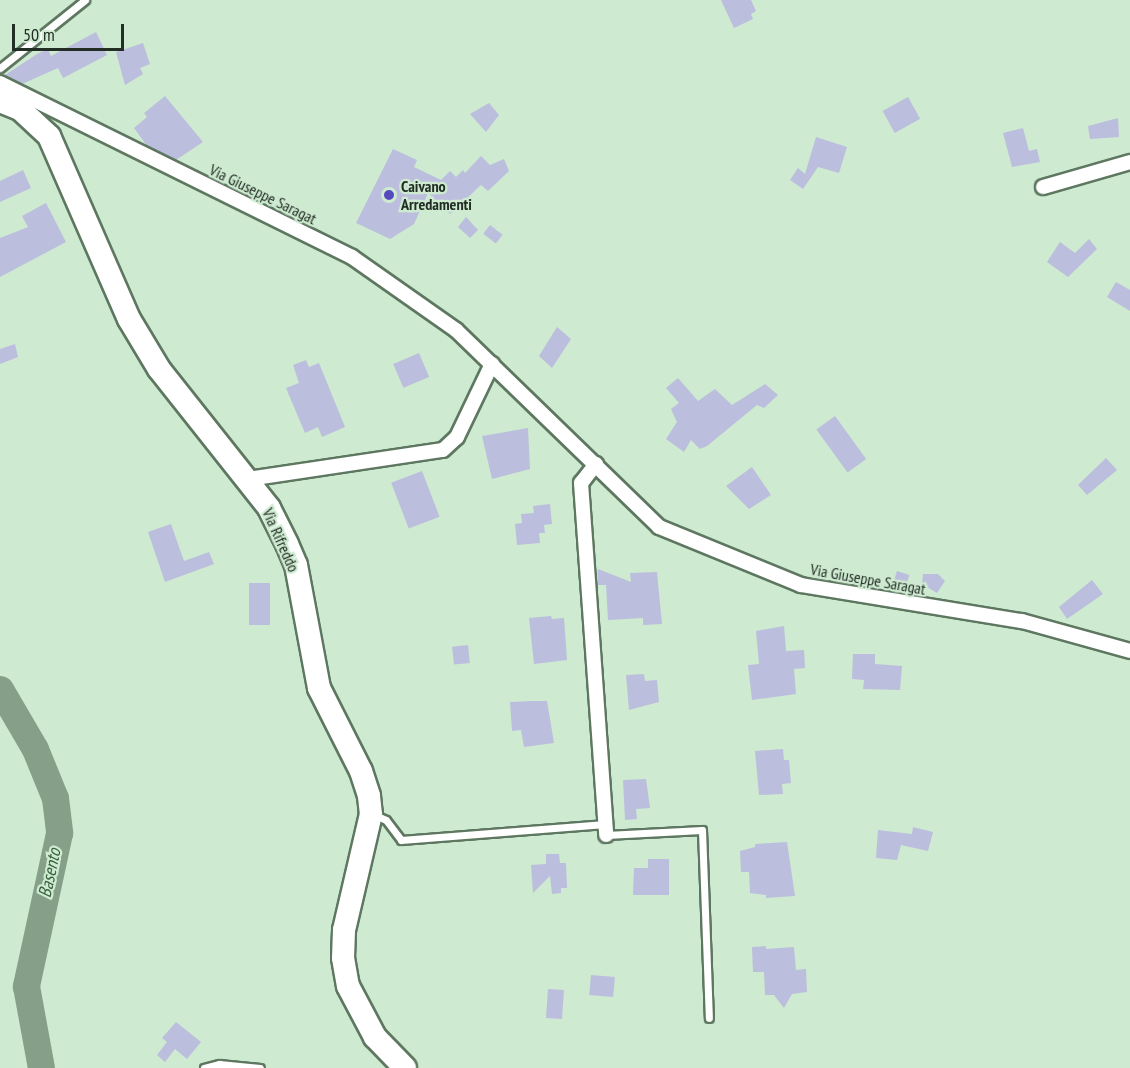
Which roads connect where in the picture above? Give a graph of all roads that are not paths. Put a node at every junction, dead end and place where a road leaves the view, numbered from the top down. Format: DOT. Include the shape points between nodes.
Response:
graph roads {
  1 [pos="85,0"];
  2 [pos="0,68"];
  3 [pos="0,83"];
  4 [pos="0,101"];
  5 [pos="1130,162"];
  6 [pos="1043,187"];
  7 [pos="492,364"];
  8 [pos="596,464"];
  9 [pos="248,479"];
  10 [pos="1130,651"];
  11 [pos="370,814"];
  12 [pos="606,829"];
  13 [pos="709,1018"];
  14 [pos="204,1068"];
  15 [pos="260,1068"];
  16 [pos="405,1068"];
  1 -- 2 [label="lane"];
  3 -- 7 [label="street, Via Giuseppe Saragat" via="352,257 456,330"];
  4 -- 9 [label="main road, Via Rifreddo" via="20,109 50,136 129,319 159,369"];
  5 -- 6 [label="street"];
  7 -- 8 [label="street, Via Giuseppe Saragat"];
  7 -- 9 [label="street" via="457,436 443,450"];
  8 -- 10 [label="street, Via Giuseppe Saragat" via="659,527 801,585 1022,621"];
  8 -- 12 [label="street" via="581,483"];
  9 -- 11 [label="main road, Via Rifreddo" via="269,508 296,565 318,688 361,771"];
  11 -- 12 [label="lane" via="386,820 401,840"];
  11 -- 16 [label="main road, Via Rifreddo" via="344,930 343,958 358,1012"];
  12 -- 13 [label="lane" via="702,830"];
  14 -- 15 [label="lane" via="219,1064"];
}
